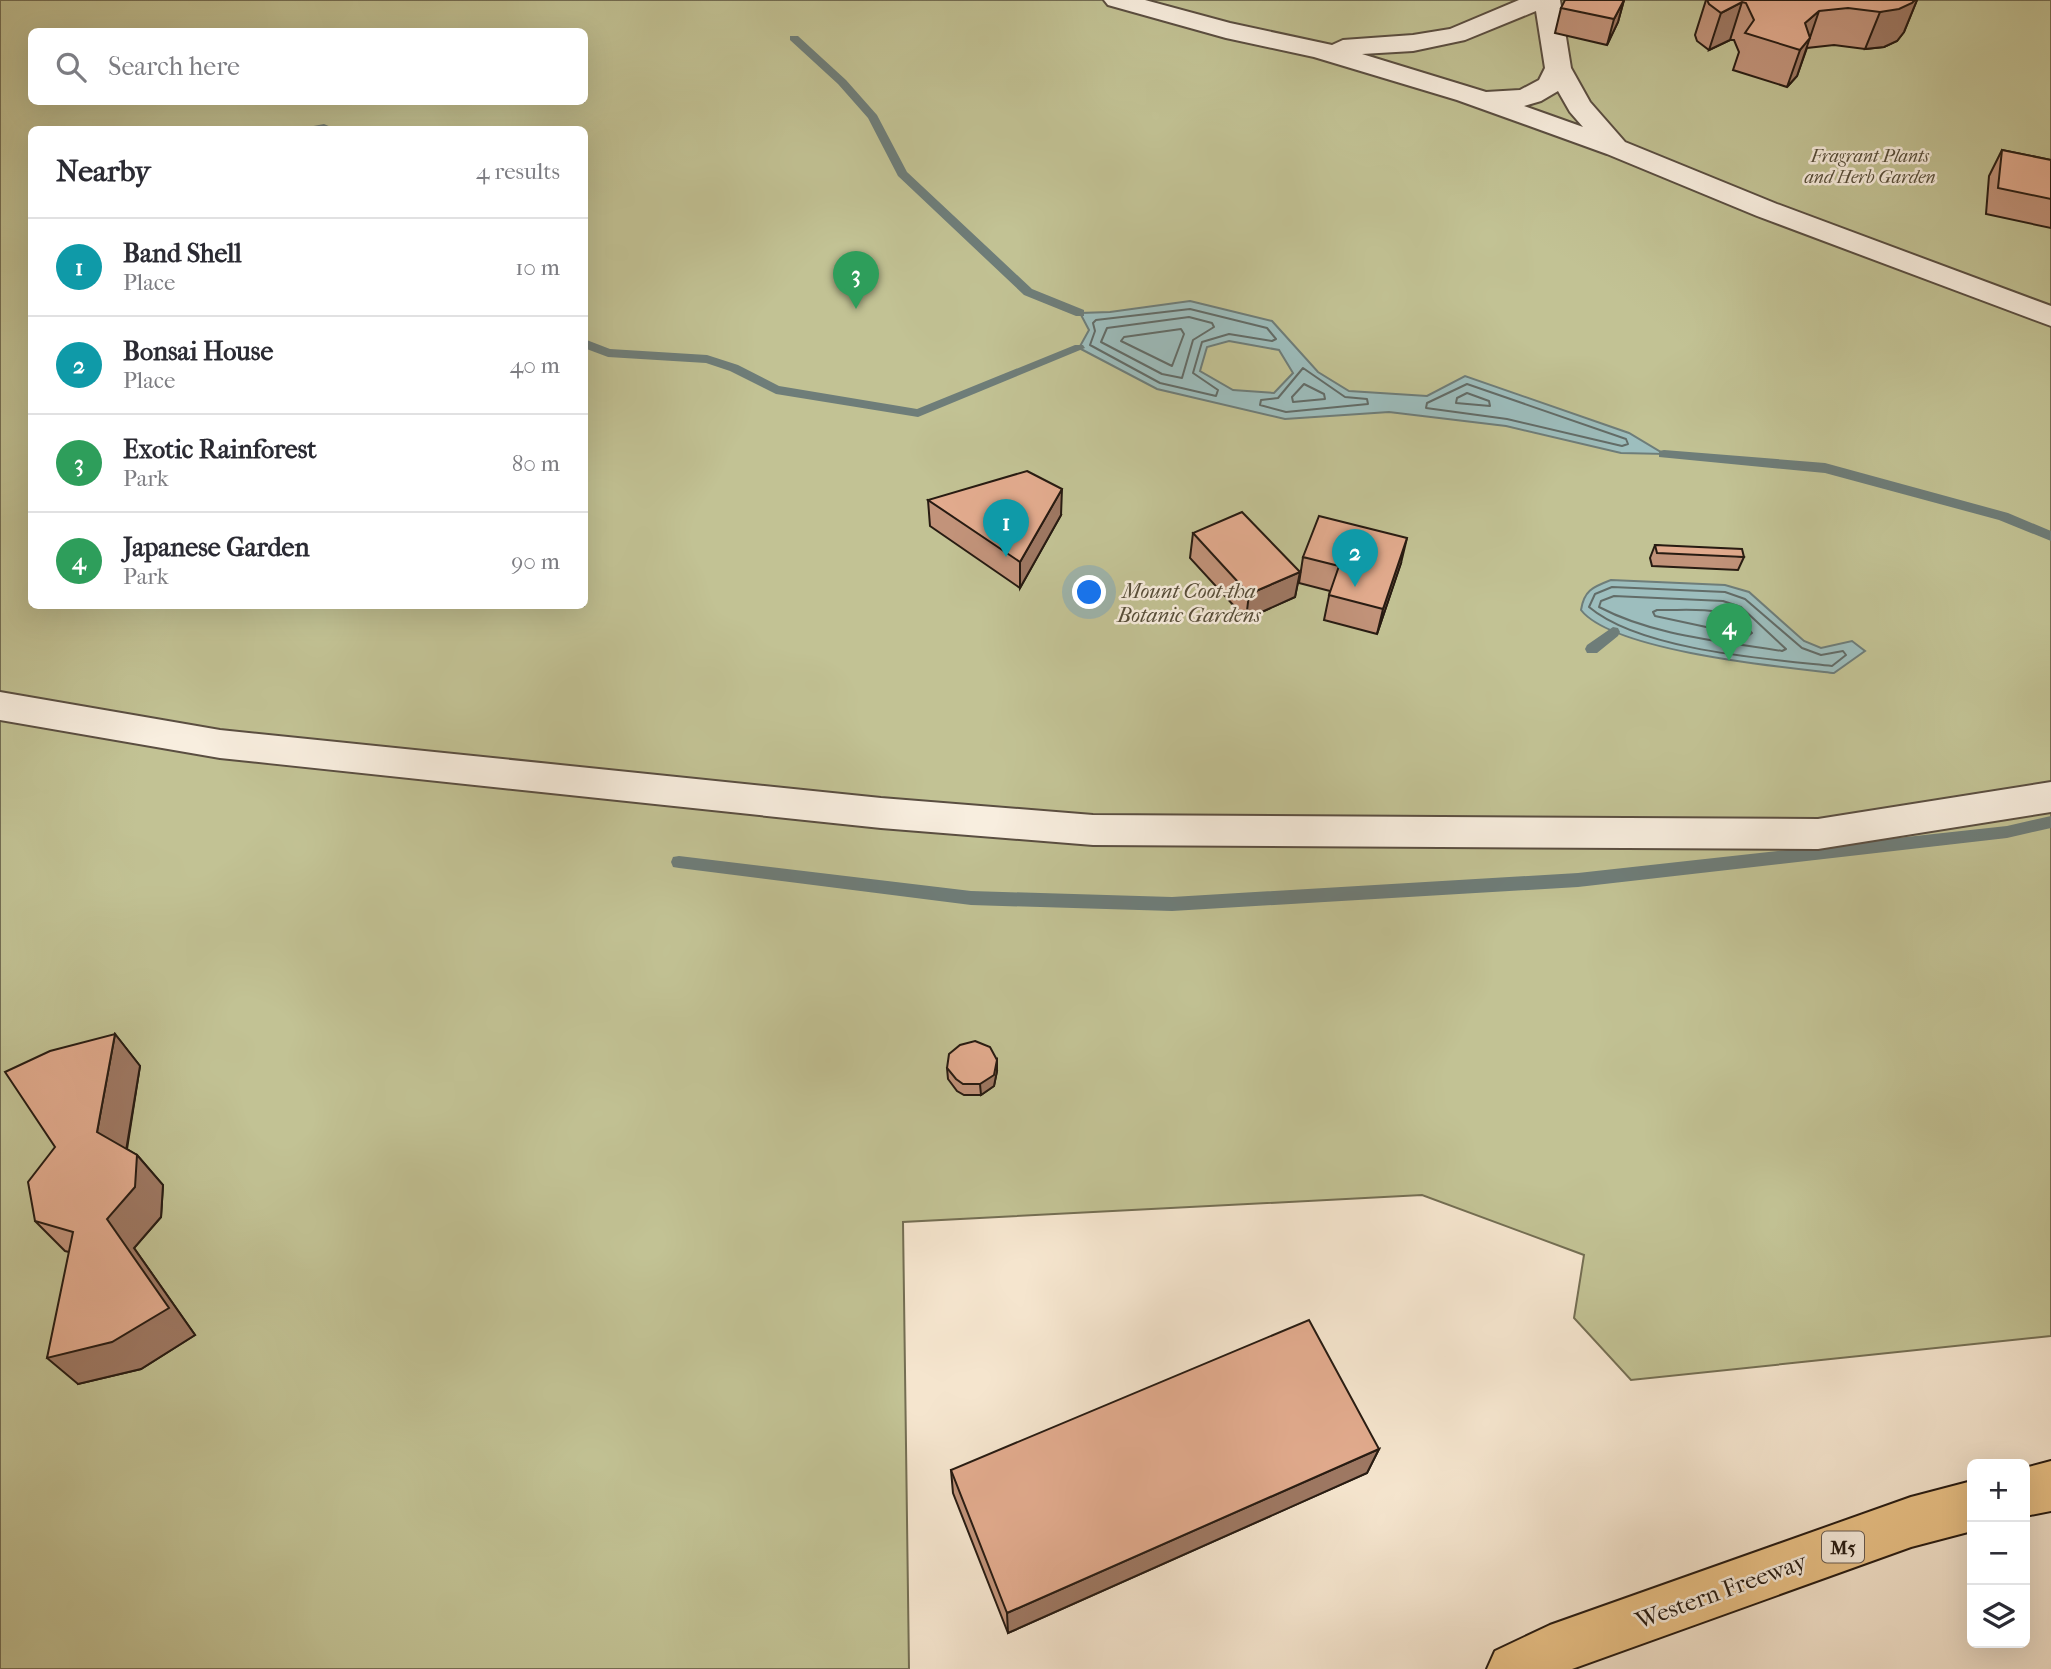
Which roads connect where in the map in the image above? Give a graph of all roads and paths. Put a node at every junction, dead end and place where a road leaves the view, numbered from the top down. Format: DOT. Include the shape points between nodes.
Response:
graph roads {
  1 [pos="1117,0"];
  2 [pos="1541,0"];
  3 [pos="1547,0"];
  4 [pos="1456,35"];
  5 [pos="1320,50"];
  6 [pos="1558,68"];
  7 [pos="1466,94"];
  8 [pos="1617,148"];
  9 [pos="2051,317"];
  10 [pos="0,706"];
  11 [pos="2051,797"];
  12 [pos="2051,1486"];
  13 [pos="2030,1491"];
  14 [pos="1967,1507"];
  15 [pos="1513,1669"];
  1 -- 5 [label="street"];
  2 -- 4 [label="street"];
  3 -- 6 [label="street"];
  4 -- 5 [label="street"];
  4 -- 7 [label="street" via="1438,43 1430,55 1431,68 1442,82"];
  5 -- 7 [label="street"];
  6 -- 7 [label="street" via="1555,81 1542,92 1521,98"];
  6 -- 8 [label="street" via="1579,106"];
  7 -- 8 [label="street"];
  8 -- 9 [label="street"];
  10 -- 11 [label="street" via="220,744 881,813 1093,830 1818,834"];
  12 -- 13 [label="highway"];
  14 -- 15 [label="highway, Western Freeway / M5" via="1911,1522 1550,1651"];
}
